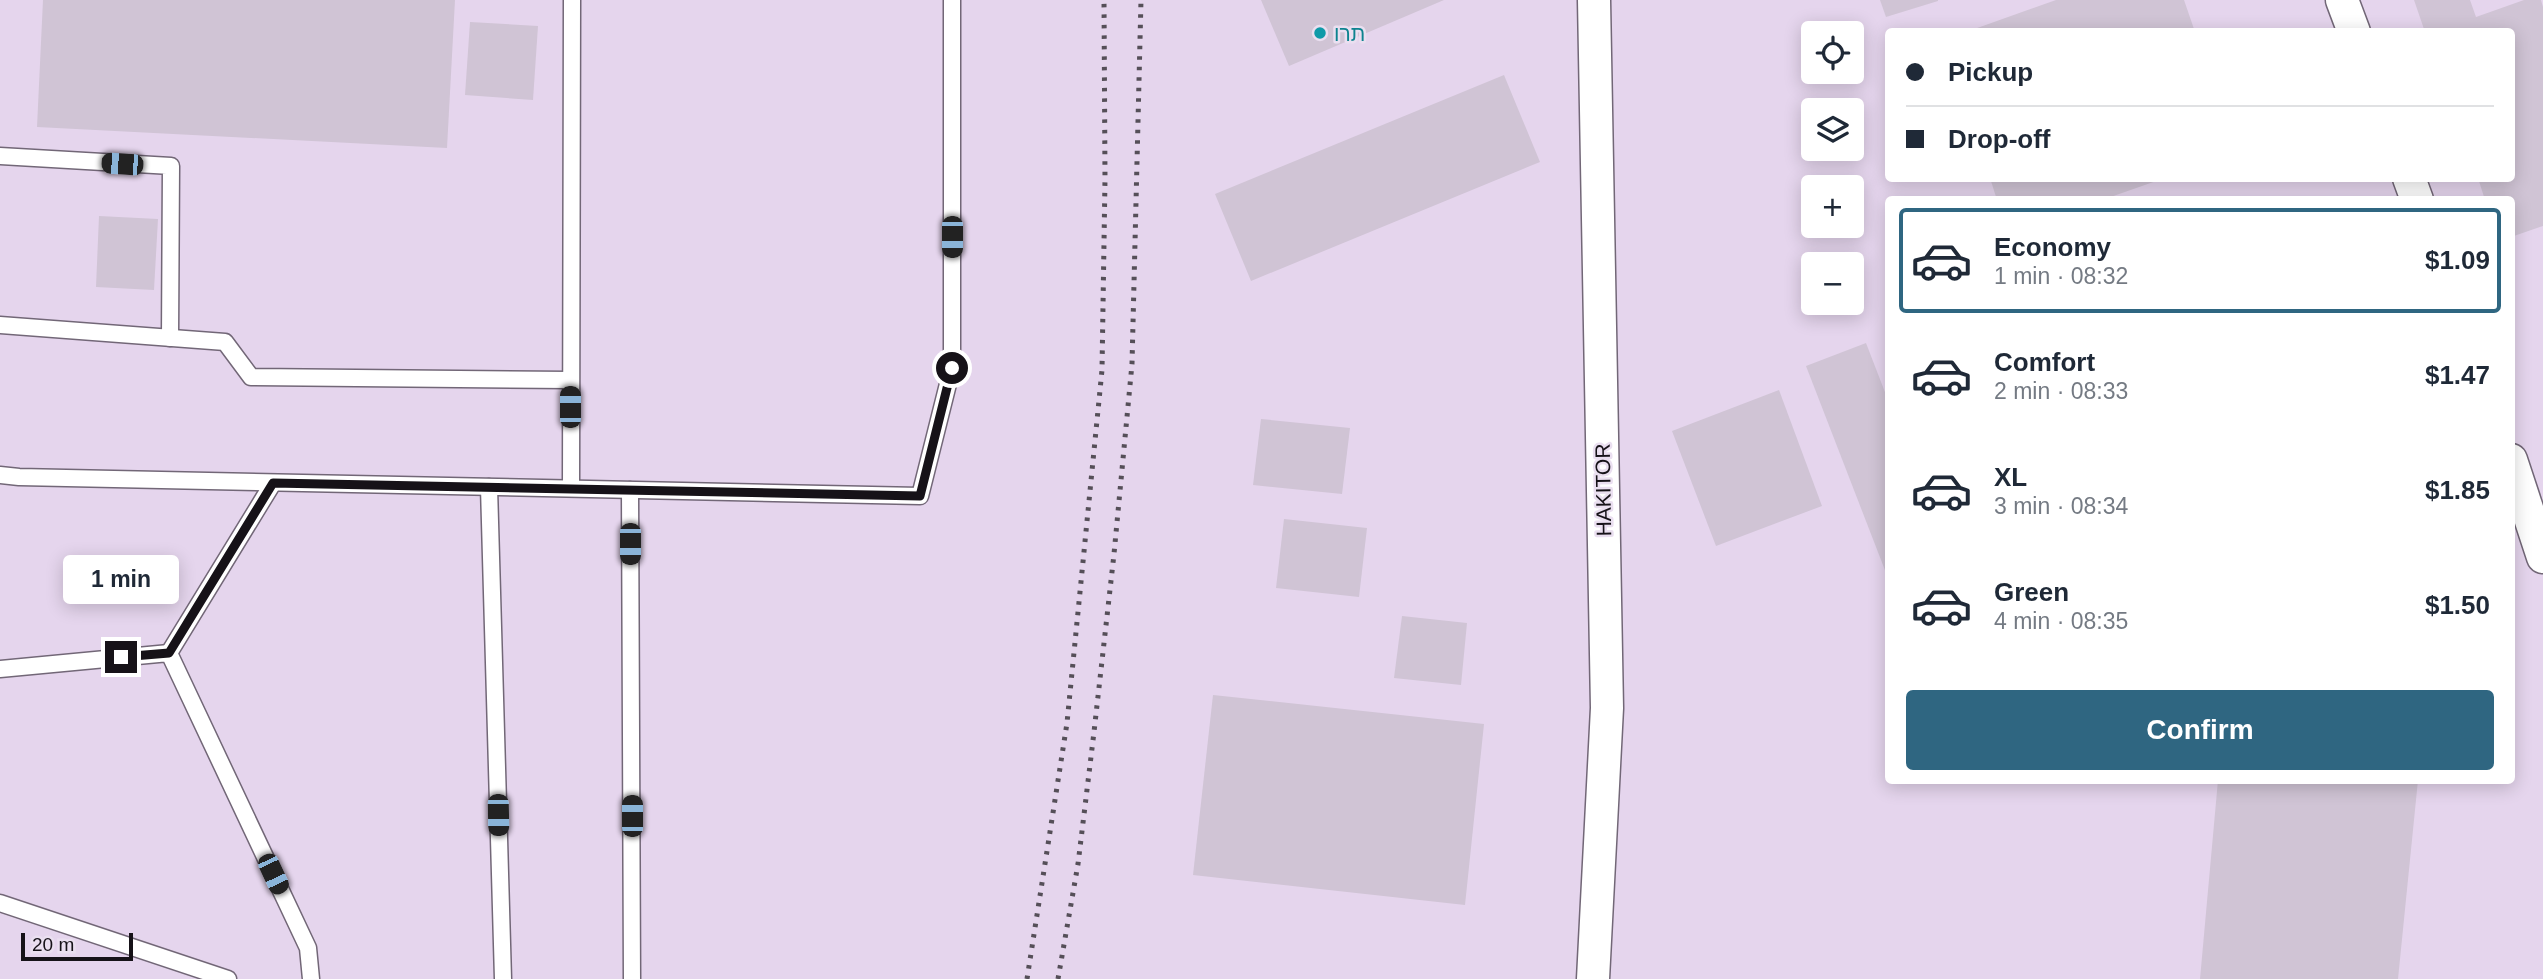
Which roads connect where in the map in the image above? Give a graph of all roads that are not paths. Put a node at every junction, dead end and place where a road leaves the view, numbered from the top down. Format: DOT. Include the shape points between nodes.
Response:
graph roads {
  1 [pos="572,0"];
  2 [pos="952,0"];
  3 [pos="1594,0"];
  4 [pos="2343,0"];
  5 [pos="2353,28"];
  6 [pos="0,156"];
  7 [pos="0,325"];
  8 [pos="170,338"];
  9 [pos="570,380"];
  10 [pos="2515,472"];
  11 [pos="0,475"];
  12 [pos="19,477"];
  13 [pos="273,483"];
  14 [pos="489,487"];
  15 [pos="571,488"];
  16 [pos="0,489"];
  17 [pos="630,490"];
  18 [pos="2543,558"];
  19 [pos="169,653"];
  20 [pos="0,668"];
  21 [pos="0,903"];
  22 [pos="228,979"];
  23 [pos="311,979"];
  24 [pos="503,979"];
  25 [pos="632,979"];
  26 [pos="1593,979"];
  1 -- 9 [label="lane"];
  2 -- 17 [label="lane" via="952,368 920,496"];
  3 -- 26 [label="street, HAKITOR" via="1607,708"];
  4 -- 5 [label="street"];
  6 -- 8 [label="lane" via="171,166"];
  7 -- 8 [label="lane"];
  8 -- 9 [label="lane" via="225,342 251,377"];
  9 -- 15 [label="lane"];
  10 -- 18 [label="street"];
  11 -- 12 [label="lane"];
  12 -- 13 [label="lane"];
  12 -- 16 [label="lane"];
  13 -- 14 [label="lane"];
  13 -- 19 [label="lane"];
  14 -- 15 [label="lane"];
  14 -- 24 [label="lane"];
  15 -- 17 [label="lane"];
  17 -- 25 [label="lane"];
  19 -- 20 [label="lane"];
  19 -- 23 [label="lane" via="308,948"];
  21 -- 22 [label="lane"];
}
